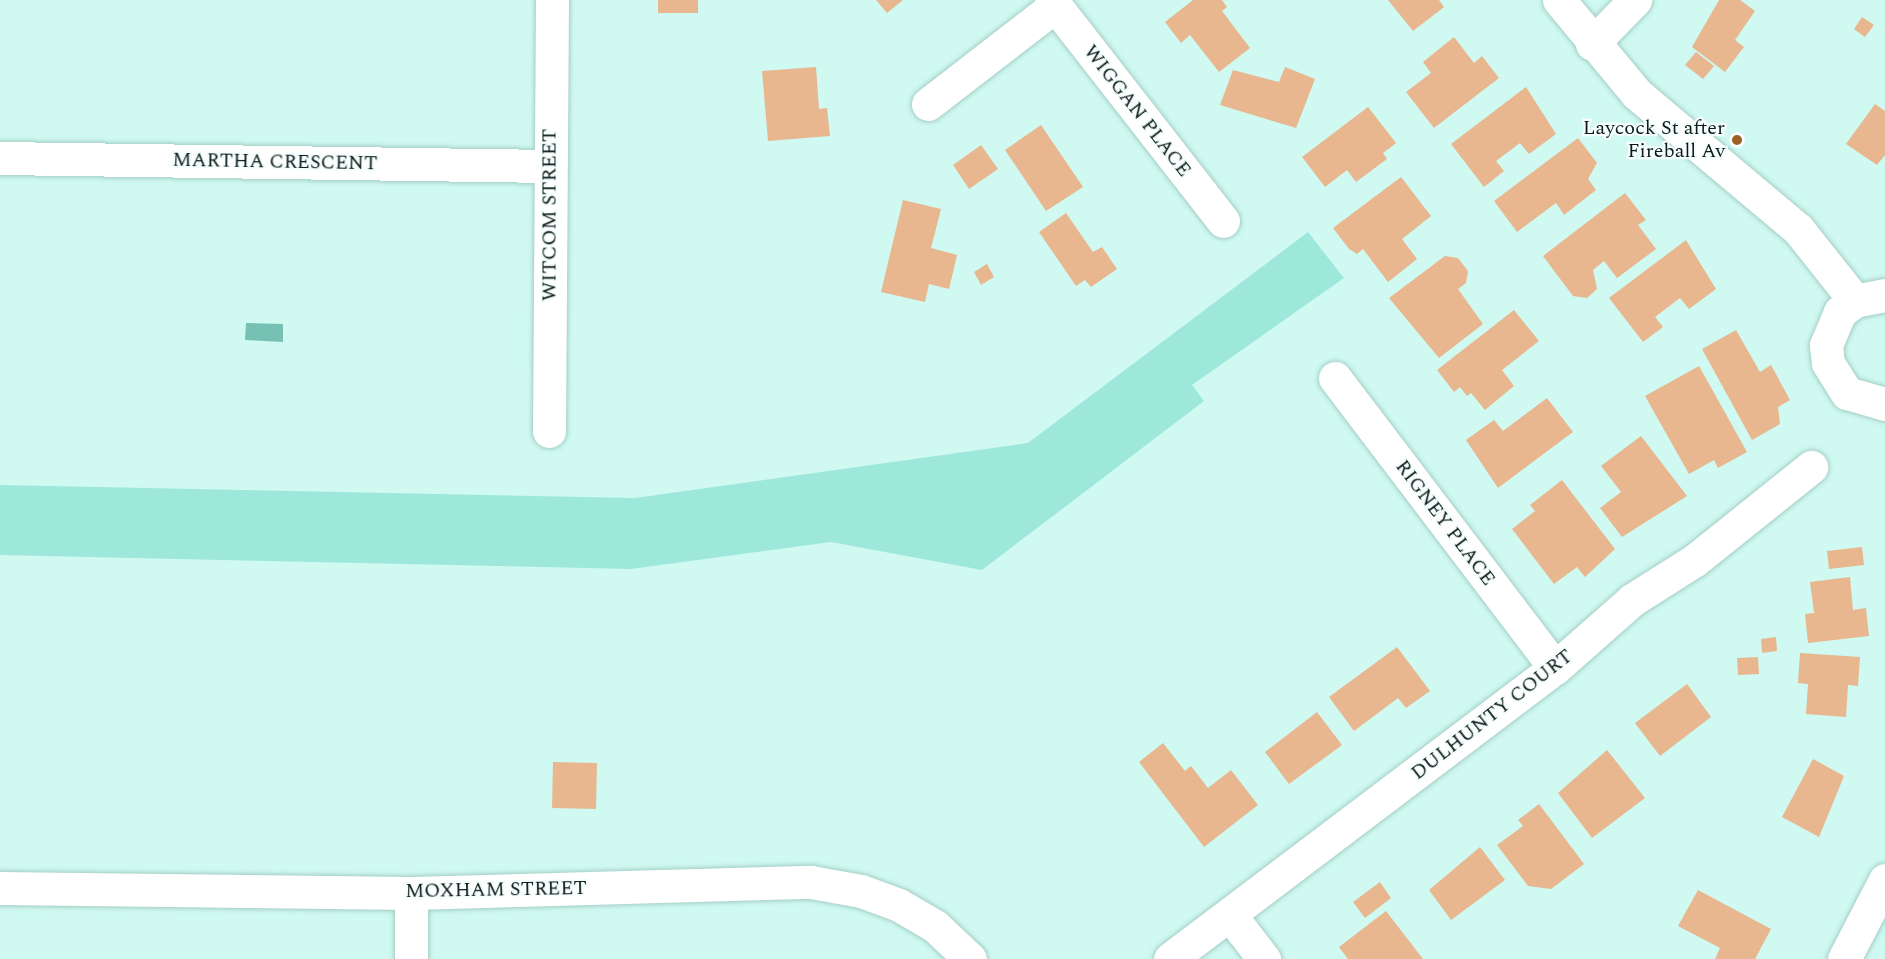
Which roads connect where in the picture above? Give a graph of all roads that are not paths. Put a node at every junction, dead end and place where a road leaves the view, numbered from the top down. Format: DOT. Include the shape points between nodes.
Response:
graph roads {
  1 [pos="552,0"];
  2 [pos="1559,0"];
  3 [pos="1635,0"];
  4 [pos="1053,3"];
  5 [pos="1592,44"];
  6 [pos="928,104"];
  7 [pos="0,158"];
  8 [pos="550,166"];
  9 [pos="1223,221"];
  10 [pos="1870,298"];
  11 [pos="1335,378"];
  12 [pos="1885,404"];
  13 [pos="549,431"];
  14 [pos="1811,467"];
  15 [pos="1556,668"];
  16 [pos="1885,880"];
  17 [pos="0,888"];
  18 [pos="411,893"];
  19 [pos="1230,915"];
  20 [pos="411,959"];
  21 [pos="970,959"];
  22 [pos="1170,959"];
  23 [pos="1264,959"];
  24 [pos="1844,959"];
  1 -- 8 [label="street, WITCOM STREET"];
  2 -- 5 [label="street"];
  3 -- 5 [label="street"];
  4 -- 6 [label="street"];
  4 -- 9 [label="street, WIGGAN PLACE"];
  5 -- 10 [label="street" via="1637,94 1798,229"];
  7 -- 8 [label="street, MARTHA CRESCENT"];
  8 -- 13 [label="street, WITCOM STREET"];
  10 -- 12 [label="street" via="1831,328 1828,363 1847,393"];
  11 -- 15 [label="street, RIGNEY PLACE"];
  14 -- 15 [label="street, DULHUNTY COURT" via="1695,560 1632,600"];
  15 -- 19 [label="street, DULHUNTY COURT"];
  16 -- 24 [label="street"];
  17 -- 18 [label="street, MOXHAM STREET"];
  18 -- 20 [label="street"];
  18 -- 21 [label="street, MOXHAM STREET" via="821,883 903,907"];
  19 -- 22 [label="street, DULHUNTY COURT"];
  19 -- 23 [label="street"];
}
